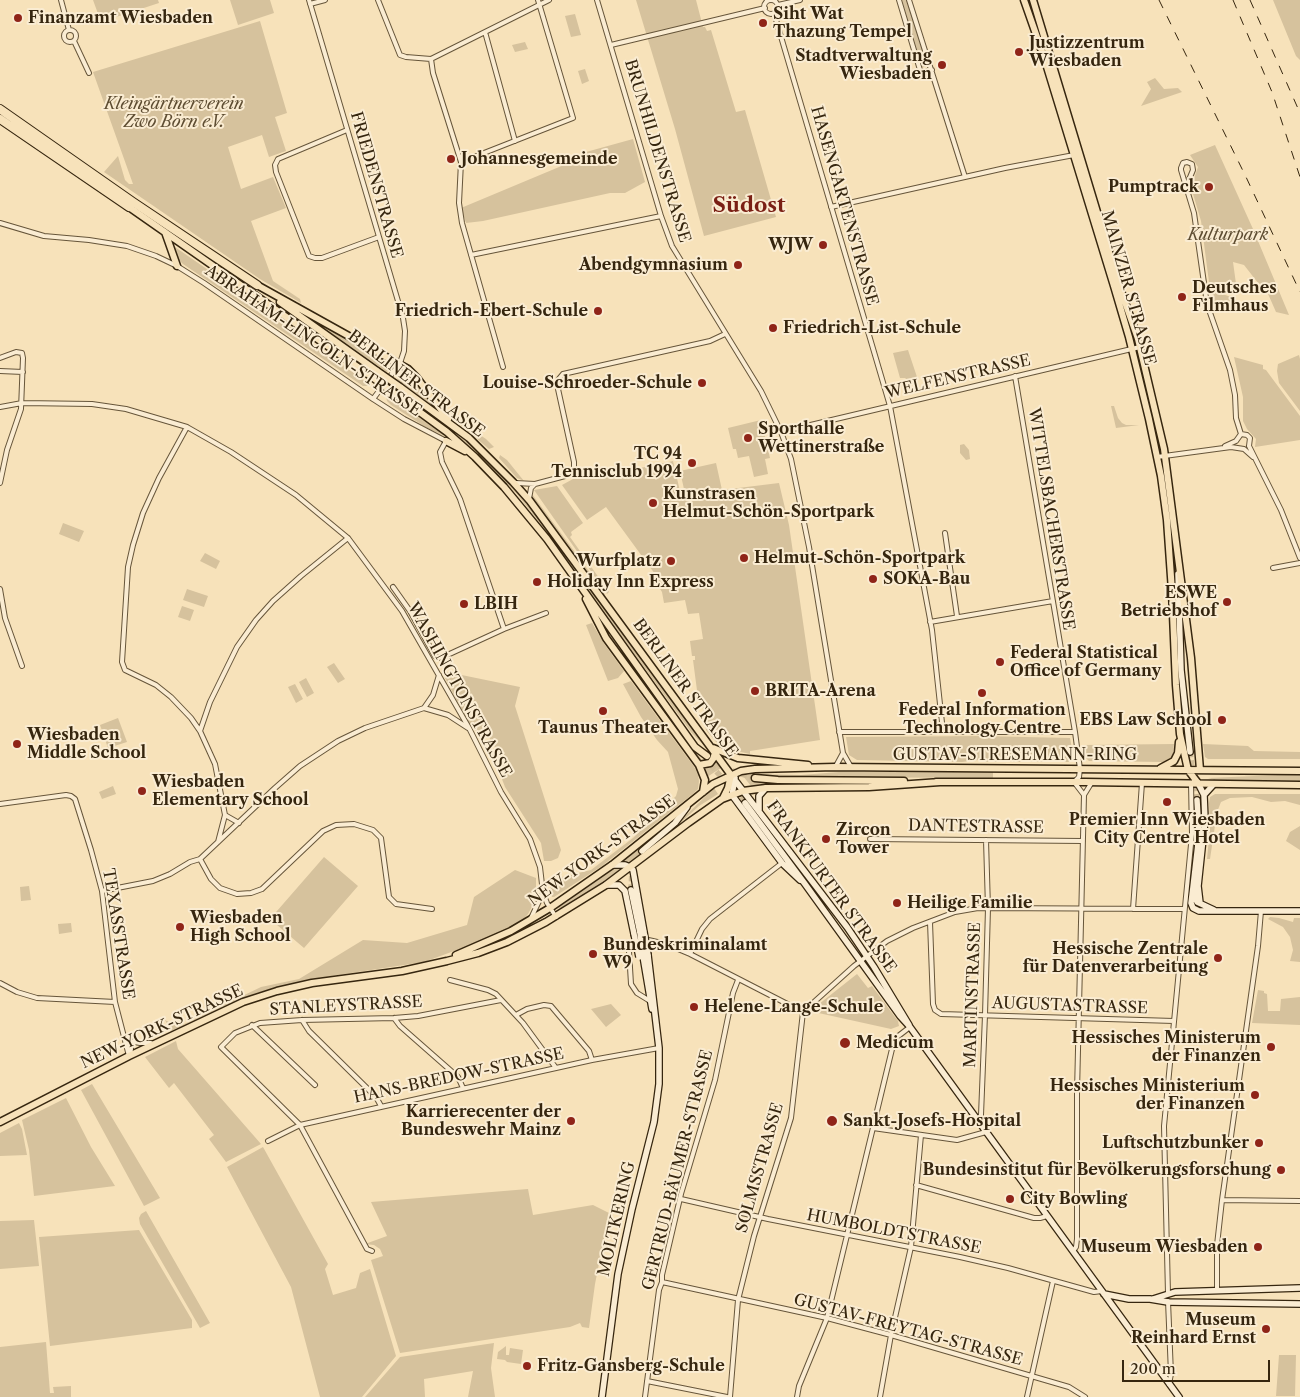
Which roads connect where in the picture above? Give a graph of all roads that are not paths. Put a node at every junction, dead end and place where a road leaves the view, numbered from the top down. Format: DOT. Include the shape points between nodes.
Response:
graph roads {
  1 [pos="61,0"];
  2 [pos="324,0"];
  3 [pos="378,0"];
  4 [pos="549,0"];
  5 [pos="597,0"];
  6 [pos="769,0"];
  7 [pos="800,0"];
  8 [pos="899,0"];
  9 [pos="910,0"];
  10 [pos="1024,0"];
  11 [pos="1033,0"];
  12 [pos="310,2"];
  13 [pos="539,2"];
  14 [pos="778,5"];
  15 [pos="765,8"];
  16 [pos="774,13"];
  17 [pos="70,30"];
  18 [pos="1042,30"];
  19 [pos="485,32"];
  20 [pos="1034,32"];
  21 [pos="74,40"];
  22 [pos="610,45"];
  23 [pos="431,59"];
  24 [pos="932,70"];
  25 [pos="89,72"];
  26 [pos="0,103"];
  27 [pos="0,109"];
  28 [pos="0,119"];
  29 [pos="21,124"];
  30 [pos="347,130"];
  31 [pos="515,141"];
  32 [pos="1074,155"];
  33 [pos="461,162"];
  34 [pos="965,177"];
  35 [pos="1186,187"];
  36 [pos="129,207"];
  37 [pos="831,207"];
  38 [pos="661,216"];
  39 [pos="0,223"];
  40 [pos="165,232"];
  41 [pos="379,237"];
  42 [pos="471,255"];
  43 [pos="177,266"];
  44 [pos="257,285"];
  45 [pos="725,334"];
  46 [pos="1140,346"];
  47 [pos="1132,349"];
  48 [pos="0,358"];
  49 [pos="400,363"];
  50 [pos="503,367"];
  51 [pos="0,371"];
  52 [pos="23,372"];
  53 [pos="391,375"];
  54 [pos="1015,376"];
  55 [pos="380,391"];
  56 [pos="373,399"];
  57 [pos="22,403"];
  58 [pos="890,406"];
  59 [pos="0,407"];
  60 [pos="452,424"];
  61 [pos="187,427"];
  62 [pos="782,432"];
  63 [pos="1241,434"];
  64 [pos="446,441"];
  65 [pos="1236,441"];
  66 [pos="1249,446"];
  67 [pos="1238,447"];
  68 [pos="1222,448"];
  69 [pos="1244,449"];
  70 [pos="1165,456"];
  71 [pos="475,457"];
  72 [pos="1157,458"];
  73 [pos="1255,458"];
  74 [pos="513,482"];
  75 [pos="0,483"];
  76 [pos="535,484"];
  77 [pos="530,501"];
  78 [pos="945,533"];
  79 [pos="348,538"];
  80 [pos="1300,558"];
  81 [pos="1178,562"];
  82 [pos="1300,564"];
  83 [pos="1273,568"];
  84 [pos="579,584"];
  85 [pos="393,587"];
  86 [pos="0,589"];
  87 [pos="1172,591"];
  88 [pos="1052,601"];
  89 [pos="546,613"];
  90 [pos="957,616"];
  91 [pos="930,622"];
  92 [pos="1178,622"];
  93 [pos="504,629"];
  94 [pos="22,666"];
  95 [pos="440,675"];
  96 [pos="424,708"];
  97 [pos="469,728"];
  98 [pos="200,731"];
  99 [pos="839,732"];
  100 [pos="943,732"];
  101 [pos="1076,732"];
  102 [pos="1180,734"];
  103 [pos="708,744"];
  104 [pos="1190,752"];
  105 [pos="715,753"];
  106 [pos="843,753"];
  107 [pos="706,757"];
  108 [pos="699,765"];
  109 [pos="834,767"];
  110 [pos="851,767"];
  111 [pos="999,768"];
  112 [pos="1080,769"];
  113 [pos="1157,770"];
  114 [pos="1188,770"];
  115 [pos="1200,770"];
  116 [pos="1300,771"];
  117 [pos="733,777"];
  118 [pos="755,778"];
  119 [pos="999,781"];
  120 [pos="940,782"];
  121 [pos="1074,782"];
  122 [pos="1092,782"];
  123 [pos="1194,782"];
  124 [pos="1142,783"];
  125 [pos="1214,784"];
  126 [pos="1300,785"];
  127 [pos="766,788"];
  128 [pos="743,790"];
  129 [pos="703,792"];
  130 [pos="1204,794"];
  131 [pos="732,795"];
  132 [pos="1084,795"];
  133 [pos="722,799"];
  134 [pos="1197,800"];
  135 [pos="745,803"];
  136 [pos="0,804"];
  137 [pos="688,805"];
  138 [pos="759,810"];
  139 [pos="225,815"];
  140 [pos="239,822"];
  141 [pos="870,839"];
  142 [pos="986,840"];
  143 [pos="1083,841"];
  144 [pos="218,842"];
  145 [pos="642,851"];
  146 [pos="200,859"];
  147 [pos="782,863"];
  148 [pos="612,865"];
  149 [pos="631,868"];
  150 [pos="805,884"];
  151 [pos="606,885"];
  152 [pos="1193,887"];
  153 [pos="631,890"];
  154 [pos="102,891"];
  155 [pos="543,893"];
  156 [pos="1200,903"];
  157 [pos="550,908"];
  158 [pos="988,908"];
  159 [pos="432,909"];
  160 [pos="1133,909"];
  161 [pos="1082,910"];
  162 [pos="1184,910"];
  163 [pos="1219,911"];
  164 [pos="1300,911"];
  165 [pos="1261,912"];
  166 [pos="556,917"];
  167 [pos="530,921"];
  168 [pos="930,922"];
  169 [pos="639,933"];
  170 [pos="690,954"];
  171 [pos="644,956"];
  172 [pos="867,956"];
  173 [pos="861,961"];
  174 [pos="432,964"];
  175 [pos="450,980"];
  176 [pos="738,980"];
  177 [pos="0,982"];
  178 [pos="501,1000"];
  179 [pos="650,1001"];
  180 [pos="114,1002"];
  181 [pos="803,1012"];
  182 [pos="516,1015"];
  183 [pos="985,1016"];
  184 [pos="394,1018"];
  185 [pos="1079,1018"];
  186 [pos="302,1020"];
  187 [pos="1174,1021"];
  188 [pos="252,1025"];
  189 [pos="910,1027"];
  190 [pos="123,1034"];
  191 [pos="129,1041"];
  192 [pos="156,1043"];
  193 [pos="659,1048"];
  194 [pos="130,1056"];
  195 [pos="592,1060"];
  196 [pos="556,1068"];
  197 [pos="315,1085"];
  198 [pos="463,1088"];
  199 [pos="381,1106"];
  200 [pos="978,1121"];
  201 [pos="0,1122"];
  202 [pos="300,1125"];
  203 [pos="873,1128"];
  204 [pos="986,1132"];
  205 [pos="921,1135"];
  206 [pos="268,1141"];
  207 [pos="916,1185"];
  208 [pos="680,1199"];
  209 [pos="1222,1200"];
  210 [pos="1300,1201"];
  211 [pos="1047,1216"];
  212 [pos="760,1217"];
  213 [pos="848,1236"];
  214 [pos="910,1247"];
  215 [pos="372,1251"];
  216 [pos="1073,1251"];
  217 [pos="1053,1281"];
  218 [pos="662,1282"];
  219 [pos="1300,1288"];
  220 [pos="1239,1290"];
  221 [pos="1217,1291"];
  222 [pos="1103,1293"];
  223 [pos="1168,1293"];
  224 [pos="1129,1299"];
  225 [pos="1150,1299"];
  226 [pos="738,1300"];
  227 [pos="1168,1302"];
  228 [pos="1110,1303"];
  229 [pos="1239,1303"];
  230 [pos="1300,1304"];
  231 [pos="826,1318"];
  232 [pos="891,1335"];
  233 [pos="1032,1376"];
  234 [pos="647,1381"];
  235 [pos="1169,1384"];
  236 [pos="602,1397"];
  237 [pos="645,1397"];
  238 [pos="728,1397"];
  239 [pos="797,1397"];
  240 [pos="880,1397"];
  241 [pos="1027,1397"];
  242 [pos="1086,1397"];
  243 [pos="1179,1397"];
  1 -- 17 [label="street"];
  2 -- 12 [label="street"];
  3 -- 23 [label="street" via="400,55"];
  4 -- 13 [label="street"];
  5 -- 22 [label="street, BRUNHILDENSTRASSE"];
  6 -- 14 [label="street"];
  6 -- 15 [label="street"];
  7 -- 14 [label="street"];
  8 -- 24 [label="street" via="920,70"];
  9 -- 24 [label="street"];
  10 -- 20 [label="main road, MAINZER STRASSE"];
  11 -- 18 [label="main road, MAINZER STRASSE"];
  12 -- 30 [label="street, FRIEDENSTRASSE"];
  13 -- 19 [label="street"];
  13 -- 31 [label="street" via="573,118"];
  14 -- 16 [label="street"];
  15 -- 16 [label="street" via="768,13"];
  15 -- 22 [label="street"];
  16 -- 37 [label="street, HASENGARTENSTRASSE"];
  17 -- 21 [label="street" via="75,32"];
  17 -- 21 [label="street" via="64,32 64,39 68,42"];
  18 -- 20 [label="main road" via="1037,28"];
  18 -- 46 [label="main road, MAINZER STRASSE"];
  19 -- 23 [label="street"];
  19 -- 31 [label="street"];
  20 -- 32 [label="main road, MAINZER STRASSE"];
  21 -- 25 [label="street"];
  22 -- 38 [label="street, BRUNHILDENSTRASSE"];
  23 -- 33 [label="street"];
  24 -- 34 [label="street"];
  26 -- 29 [label="highway"];
  27 -- 29 [label="highway"];
  28 -- 36 [label="highway, BERLINER STRASSE"];
  29 -- 44 [label="highway, BERLINER STRASSE"];
  30 -- 41 [label="street, FRIEDENSTRASSE"];
  30 -- 41 [label="street" via="278,159 276,172 311,257 322,258"];
  31 -- 33 [label="street"];
  32 -- 34 [label="street"];
  32 -- 47 [label="main road, MAINZER STRASSE"];
  33 -- 42 [label="street" via="460,210"];
  34 -- 37 [label="street"];
  35 -- 35 [label="street" via="1181,168 1188,162 1193,170"];
  35 -- 63 [label="street" via="1196,221 1206,304 1230,370"];
  36 -- 40 [label="main road, BERLINER STRASSE"];
  37 -- 58 [label="street, HASENGARTENSTRASSE"];
  38 -- 42 [label="street"];
  38 -- 45 [label="street, BRUNHILDENSTRASSE" via="675,252"];
  39 -- 43 [label="street, ABRAHAM-LINCOLN-STRASSE" via="44,236 127,246"];
  40 -- 43 [label="main road"];
  40 -- 71 [label="main road, BERLINER STRASSE, bridge" via="372,377 447,432"];
  41 -- 49 [label="street, FRIEDENSTRASSE" via="405,331"];
  42 -- 50 [label="street"];
  43 -- 56 [label="street, ABRAHAM-LINCOLN-STRASSE"];
  44 -- 49 [label="main road"];
  44 -- 60 [label="main road, BERLINER STRASSE, bridge"];
  45 -- 62 [label="street, BRUNHILDENSTRASSE"];
  45 -- 76 [label="street" via="710,341 562,376 558,389 574,469 565,476"];
  46 -- 47 [label="street, WELFENSTRASSE"];
  46 -- 70 [label="main road, MAINZER STRASSE"];
  47 -- 54 [label="street, WELFENSTRASSE"];
  47 -- 72 [label="main road, MAINZER STRASSE"];
  48 -- 52 [label="street" via="14,352 22,353"];
  49 -- 53 [label="street, FRIEDENSTRASSE"];
  49 -- 60 [label="main road" via="417,378"];
  51 -- 52 [label="street"];
  52 -- 57 [label="street"];
  54 -- 58 [label="street, WELFENSTRASSE"];
  54 -- 88 [label="street, WITTELSBACHERSTRASSE"];
  55 -- 56 [label="street"];
  56 -- 64 [label="street, ABRAHAM-LINCOLN-STRASSE"];
  57 -- 59 [label="street, WASHINGTONSTRASSE"];
  57 -- 61 [label="street, WASHINGTONSTRASSE" via="92,404 126,409"];
  57 -- 75 [label="street"];
  58 -- 62 [label="street, WELFENSTRASSE"];
  58 -- 91 [label="street, HASENGARTENSTRASSE"];
  60 -- 74 [label="main road, BERLINER STRASSE"];
  61 -- 79 [label="street, WASHINGTONSTRASSE" via="296,495"];
  61 -- 98 [label="street" via="159,478 133,545 124,609 122,662 125,670 156,685 171,697"];
  62 -- 99 [label="street, BRUNHILDENSTRASSE" via="809,547"];
  63 -- 65 [label="street"];
  63 -- 66 [label="street" via="1249,436"];
  64 -- 71 [label="main road"];
  64 -- 93 [label="street" via="440,452 442,462 460,499"];
  65 -- 67 [label="street"];
  65 -- 68 [label="street"];
  66 -- 69 [label="street"];
  66 -- 73 [label="street"];
  67 -- 68 [label="street"];
  67 -- 69 [label="street"];
  68 -- 70 [label="street"];
  69 -- 73 [label="street"];
  70 -- 72 [label="street"];
  70 -- 81 [label="main road, MAINZER STRASSE"];
  71 -- 84 [label="main road, BERLINER STRASSE" via="516,501"];
  72 -- 87 [label="main road, MAINZER STRASSE" via="1167,520"];
  73 -- 80 [label="street"];
  74 -- 76 [label="street"];
  74 -- 77 [label="main road, BERLINER STRASSE"];
  76 -- 77 [label="street" via="530,491"];
  77 -- 103 [label="main road, BERLINER STRASSE"];
  78 -- 90 [label="street"];
  79 -- 95 [label="street, WASHINGTONSTRASSE" via="402,611"];
  79 -- 98 [label="street" via="301,576 256,620 237,647 210,702"];
  81 -- 92 [label="main road, MAINZER STRASSE"];
  81 -- 115 [label="main road, MAINZER STRASSE"];
  82 -- 83 [label="street"];
  84 -- 107 [label="main road, BERLINER STRASSE"];
  84 -- 108 [label="main road" via="606,638"];
  85 -- 93 [label="street" via="438,658"];
  86 -- 94 [label="street" via="5,618"];
  87 -- 92 [label="main road, MAINZER STRASSE"];
  87 -- 102 [label="main road, MAINZER STRASSE"];
  88 -- 90 [label="street"];
  88 -- 101 [label="street, WITTELSBACHERSTRASSE"];
  89 -- 93 [label="street"];
  90 -- 91 [label="street"];
  91 -- 100 [label="street, HASENGARTENSTRASSE"];
  92 -- 104 [label="main road, MAINZER STRASSE"];
  95 -- 96 [label="street"];
  95 -- 97 [label="street, WASHINGTONSTRASSE"];
  96 -- 97 [label="street" via="448,715"];
  96 -- 140 [label="street" via="338,741 300,766"];
  97 -- 155 [label="street, WASHINGTONSTRASSE" via="501,792 532,843 540,866"];
  98 -- 139 [label="street" via="215,764"];
  99 -- 100 [label="street, GUSTAV-STRESEMANN-RING"];
  99 -- 106 [label="street, BRUNHILDENSTRASSE"];
  100 -- 101 [label="street, GUSTAV-STRESEMANN-RING"];
  101 -- 112 [label="street, WITTELSBACHERSTRASSE"];
  102 -- 113 [label="main road" via="1176,757 1170,765"];
  102 -- 114 [label="main road, MAINZER STRASSE"];
  103 -- 105 [label="main road, BERLINER STRASSE"];
  103 -- 109 [label="main road" via="719,752 738,758"];
  105 -- 108 [label="main road" via="710,763"];
  105 -- 117 [label="main road, BERLINER STRASSE"];
  106 -- 109 [label="street"];
  106 -- 110 [label="street, BRUNHILDENSTRASSE"];
  108 -- 129 [label="main road" via="705,780"];
  109 -- 110 [label="main road, GUSTAV-STRESEMANN-RING"];
  109 -- 117 [label="main road, GUSTAV-STRESEMANN-RING" via="755,769 739,772"];
  110 -- 111 [label="main road, GUSTAV-STRESEMANN-RING"];
  111 -- 112 [label="main road, GUSTAV-STRESEMANN-RING"];
  111 -- 119 [label="main road" via="996,772"];
  112 -- 113 [label="main road, GUSTAV-STRESEMANN-RING"];
  112 -- 121 [label="street"];
  113 -- 114 [label="main road, GUSTAV-STRESEMANN-RING"];
  114 -- 115 [label="main road, GUSTAV-STRESEMANN-RING"];
  114 -- 123 [label="main road"];
  115 -- 116 [label="main road, GUSTAV-STRESEMANN-RING"];
  115 -- 123 [label="main road"];
  117 -- 128 [label="main road, FRANKFURTER STRASSE"];
  117 -- 129 [label="main road, NEW-YORK-STRASSE"];
  117 -- 131 [label="main road"];
  117 -- 133 [label="main road"];
  118 -- 120 [label="main road, GUSTAV-STRESEMANN-RING"];
  119 -- 120 [label="main road, GUSTAV-STRESEMANN-RING"];
  119 -- 121 [label="main road, GUSTAV-STRESEMANN-RING"];
  120 -- 127 [label="main road, GUSTAV-STRESEMANN-RING"];
  121 -- 122 [label="main road, GUSTAV-STRESEMANN-RING"];
  121 -- 132 [label="street"];
  122 -- 124 [label="main road, GUSTAV-STRESEMANN-RING"];
  122 -- 132 [label="street"];
  123 -- 124 [label="main road, GUSTAV-STRESEMANN-RING"];
  123 -- 125 [label="main road, GUSTAV-STRESEMANN-RING"];
  123 -- 130 [label="main road"];
  123 -- 162 [label="street"];
  124 -- 160 [label="street"];
  125 -- 126 [label="main road, GUSTAV-STRESEMANN-RING"];
  125 -- 130 [label="main road"];
  127 -- 128 [label="main road, GUSTAV-STRESEMANN-RING"];
  127 -- 138 [label="main road" via="759,796"];
  128 -- 131 [label="main road, GUSTAV-STRESEMANN-RING"];
  128 -- 138 [label="main road, FRANKFURTER STRASSE"];
  129 -- 137 [label="main road, NEW-YORK-STRASSE"];
  130 -- 156 [label="main road" via="1205,826 1198,886"];
  131 -- 133 [label="main road, NEW-YORK-STRASSE"];
  131 -- 147 [label="main road"];
  132 -- 143 [label="street"];
  133 -- 149 [label="main road, NEW-YORK-STRASSE"];
  134 -- 152 [label="main road" via="1199,842"];
  135 -- 150 [label="main road, FRANKFURTER STRASSE"];
  136 -- 154 [label="street, TEXASSTRASSE" via="71,796 75,799"];
  137 -- 145 [label="main road" via="675,823"];
  137 -- 148 [label="main road, NEW-YORK-STRASSE"];
  138 -- 172 [label="main road, FRANKFURTER STRASSE"];
  139 -- 140 [label="street"];
  139 -- 144 [label="street"];
  140 -- 144 [label="street"];
  141 -- 142 [label="street, DANTESTRASSE"];
  142 -- 143 [label="street, DANTESTRASSE"];
  142 -- 158 [label="street, MARTINSTRASSE"];
  143 -- 161 [label="street"];
  144 -- 146 [label="street"];
  146 -- 154 [label="street" via="153,880"];
  146 -- 159 [label="street" via="220,888 237,894 251,893 262,889 323,831 336,824 354,824 373,830 381,838 389,897 396,904"];
  147 -- 150 [label="main road"];
  147 -- 170 [label="street" via="714,914 702,929"];
  148 -- 149 [label="main road"];
  148 -- 157 [label="main road, NEW-YORK-STRASSE"];
  149 -- 151 [label="main road, NEW-YORK-STRASSE"];
  149 -- 169 [label="main road, MOLTKERING"];
  150 -- 173 [label="main road, FRANKFURTER STRASSE"];
  151 -- 166 [label="main road, NEW-YORK-STRASSE"];
  151 -- 169 [label="main road" via="618,885 625,891"];
  152 -- 156 [label="main road" via="1195,899"];
  152 -- 163 [label="main road" via="1193,908 1201,912"];
  153 -- 169 [label="main road, MOLTKERING"];
  154 -- 180 [label="street, TEXASSTRASSE"];
  155 -- 157 [label="street, WASHINGTONSTRASSE"];
  155 -- 167 [label="street"];
  156 -- 163 [label="main road"];
  157 -- 166 [label="street, WASHINGTONSTRASSE"];
  157 -- 167 [label="main road, NEW-YORK-STRASSE"];
  158 -- 161 [label="street"];
  158 -- 168 [label="street" via="962,910"];
  158 -- 183 [label="street, MARTINSTRASSE"];
  160 -- 161 [label="street"];
  160 -- 162 [label="street"];
  161 -- 185 [label="street"];
  162 -- 187 [label="street"];
  163 -- 165 [label="main road"];
  164 -- 165 [label="main road"];
  165 -- 209 [label="street"];
  166 -- 174 [label="main road, NEW-YORK-STRASSE" via="493,948"];
  167 -- 174 [label="main road, NEW-YORK-STRASSE"];
  168 -- 172 [label="street" via="894,937"];
  168 -- 183 [label="street, AUGUSTASTRASSE" via="935,1010 946,1014"];
  169 -- 171 [label="main road, MOLTKERING, bridge"];
  169 -- 171 [label="main road, bridge"];
  170 -- 176 [label="street"];
  170 -- 179 [label="street" via="654,940 637,941 630,947 632,984"];
  171 -- 179 [label="main road, MOLTKERING"];
  171 -- 193 [label="main road, MOLTKERING"];
  172 -- 173 [label="street"];
  172 -- 189 [label="main road, FRANKFURTER STRASSE"];
  173 -- 181 [label="street"];
  173 -- 189 [label="main road, FRANKFURTER STRASSE"];
  174 -- 192 [label="main road, NEW-YORK-STRASSE" via="277,991 227,1009"];
  175 -- 178 [label="street" via="488,990"];
  176 -- 181 [label="street"];
  176 -- 208 [label="street, GERTRUD-BÄUMER-STRASSE" via="715,1080"];
  177 -- 180 [label="street" via="37,998"];
  178 -- 182 [label="street"];
  178 -- 184 [label="street, STANLEYSTRASSE"];
  179 -- 193 [label="main road, MOLTKERING"];
  180 -- 190 [label="street, TEXASSTRASSE"];
  181 -- 212 [label="street, SOLMSSTRASSE" via="791,1118"];
  182 -- 195 [label="street" via="527,1009 551,1006 589,1051"];
  182 -- 196 [label="street"];
  183 -- 185 [label="street, AUGUSTASTRASSE"];
  183 -- 200 [label="street, MARTINSTRASSE" via="981,1115"];
  184 -- 186 [label="street, STANLEYSTRASSE"];
  184 -- 198 [label="street" via="458,1077"];
  185 -- 187 [label="street, AUGUSTASTRASSE"];
  185 -- 216 [label="street" via="1077,1238"];
  186 -- 188 [label="street, STANLEYSTRASSE"];
  186 -- 199 [label="street"];
  187 -- 223 [label="street" via="1164,1141"];
  188 -- 197 [label="street, STANLEYSTRASSE"];
  188 -- 202 [label="street, STANLEYSTRASSE" via="236,1033 221,1047"];
  189 -- 200 [label="main road, FRANKFURTER STRASSE"];
  189 -- 203 [label="street" via="897,1037 893,1046"];
  190 -- 191 [label="street"];
  190 -- 194 [label="street"];
  191 -- 192 [label="street"];
  191 -- 194 [label="street"];
  192 -- 194 [label="main road, NEW-YORK-STRASSE"];
  193 -- 195 [label="street, HANS-BREDOW-STRASSE"];
  193 -- 236 [label="main road, MOLTKERING" via="657,1110 621,1259"];
  194 -- 201 [label="main road, NEW-YORK-STRASSE"];
  195 -- 196 [label="street, HANS-BREDOW-STRASSE"];
  196 -- 198 [label="street, HANS-BREDOW-STRASSE"];
  198 -- 199 [label="street, HANS-BREDOW-STRASSE"];
  199 -- 202 [label="street, HANS-BREDOW-STRASSE"];
  200 -- 204 [label="main road, FRANKFURTER STRASSE"];
  202 -- 206 [label="street, HANS-BREDOW-STRASSE"];
  202 -- 215 [label="street" via="367,1249"];
  203 -- 205 [label="street"];
  203 -- 213 [label="street"];
  204 -- 205 [label="street" via="957,1140"];
  204 -- 211 [label="main road, FRANKFURTER STRASSE"];
  205 -- 207 [label="street"];
  207 -- 211 [label="street" via="1034,1218"];
  207 -- 214 [label="street"];
  208 -- 212 [label="street, HUMBOLDTSTRASSE"];
  208 -- 218 [label="street, GERTRUD-BÄUMER-STRASSE"];
  209 -- 210 [label="street"];
  209 -- 221 [label="street" via="1217,1245"];
  211 -- 216 [label="main road, FRANKFURTER STRASSE"];
  212 -- 213 [label="street, HUMBOLDTSTRASSE"];
  212 -- 226 [label="street, SOLMSSTRASSE"];
  213 -- 214 [label="street, HUMBOLDTSTRASSE"];
  213 -- 231 [label="street"];
  214 -- 217 [label="street, HUMBOLDTSTRASSE"];
  214 -- 232 [label="street"];
  216 -- 222 [label="main road, FRANKFURTER STRASSE"];
  217 -- 222 [label="street, HUMBOLDTSTRASSE"];
  217 -- 233 [label="street"];
  218 -- 226 [label="street, GUSTAV-FREYTAG-STRASSE"];
  218 -- 234 [label="street, GERTRUD-BÄUMER-STRASSE"];
  219 -- 220 [label="main road"];
  220 -- 221 [label="main road"];
  220 -- 229 [label="main road" via="1244,1297"];
  221 -- 223 [label="main road"];
  222 -- 224 [label="main road"];
  222 -- 228 [label="main road, FRANKFURTER STRASSE"];
  223 -- 225 [label="main road"];
  223 -- 227 [label="street"];
  224 -- 225 [label="main road"];
  224 -- 228 [label="main road"];
  225 -- 227 [label="main road"];
  226 -- 231 [label="street, GUSTAV-FREYTAG-STRASSE"];
  226 -- 238 [label="street, SOLMSSTRASSE"];
  227 -- 229 [label="main road"];
  227 -- 235 [label="street"];
  228 -- 235 [label="main road, FRANKFURTER STRASSE"];
  229 -- 230 [label="main road"];
  231 -- 232 [label="street, GUSTAV-FREYTAG-STRASSE"];
  231 -- 239 [label="street"];
  232 -- 233 [label="street, GUSTAV-FREYTAG-STRASSE"];
  232 -- 240 [label="street"];
  233 -- 241 [label="street"];
  233 -- 242 [label="street, GUSTAV-FREYTAG-STRASSE" via="1069,1387"];
  234 -- 237 [label="street, GERTRUD-BÄUMER-STRASSE"];
  234 -- 238 [label="street"];
  235 -- 243 [label="main road, FRANKFURTER STRASSE"];
}
